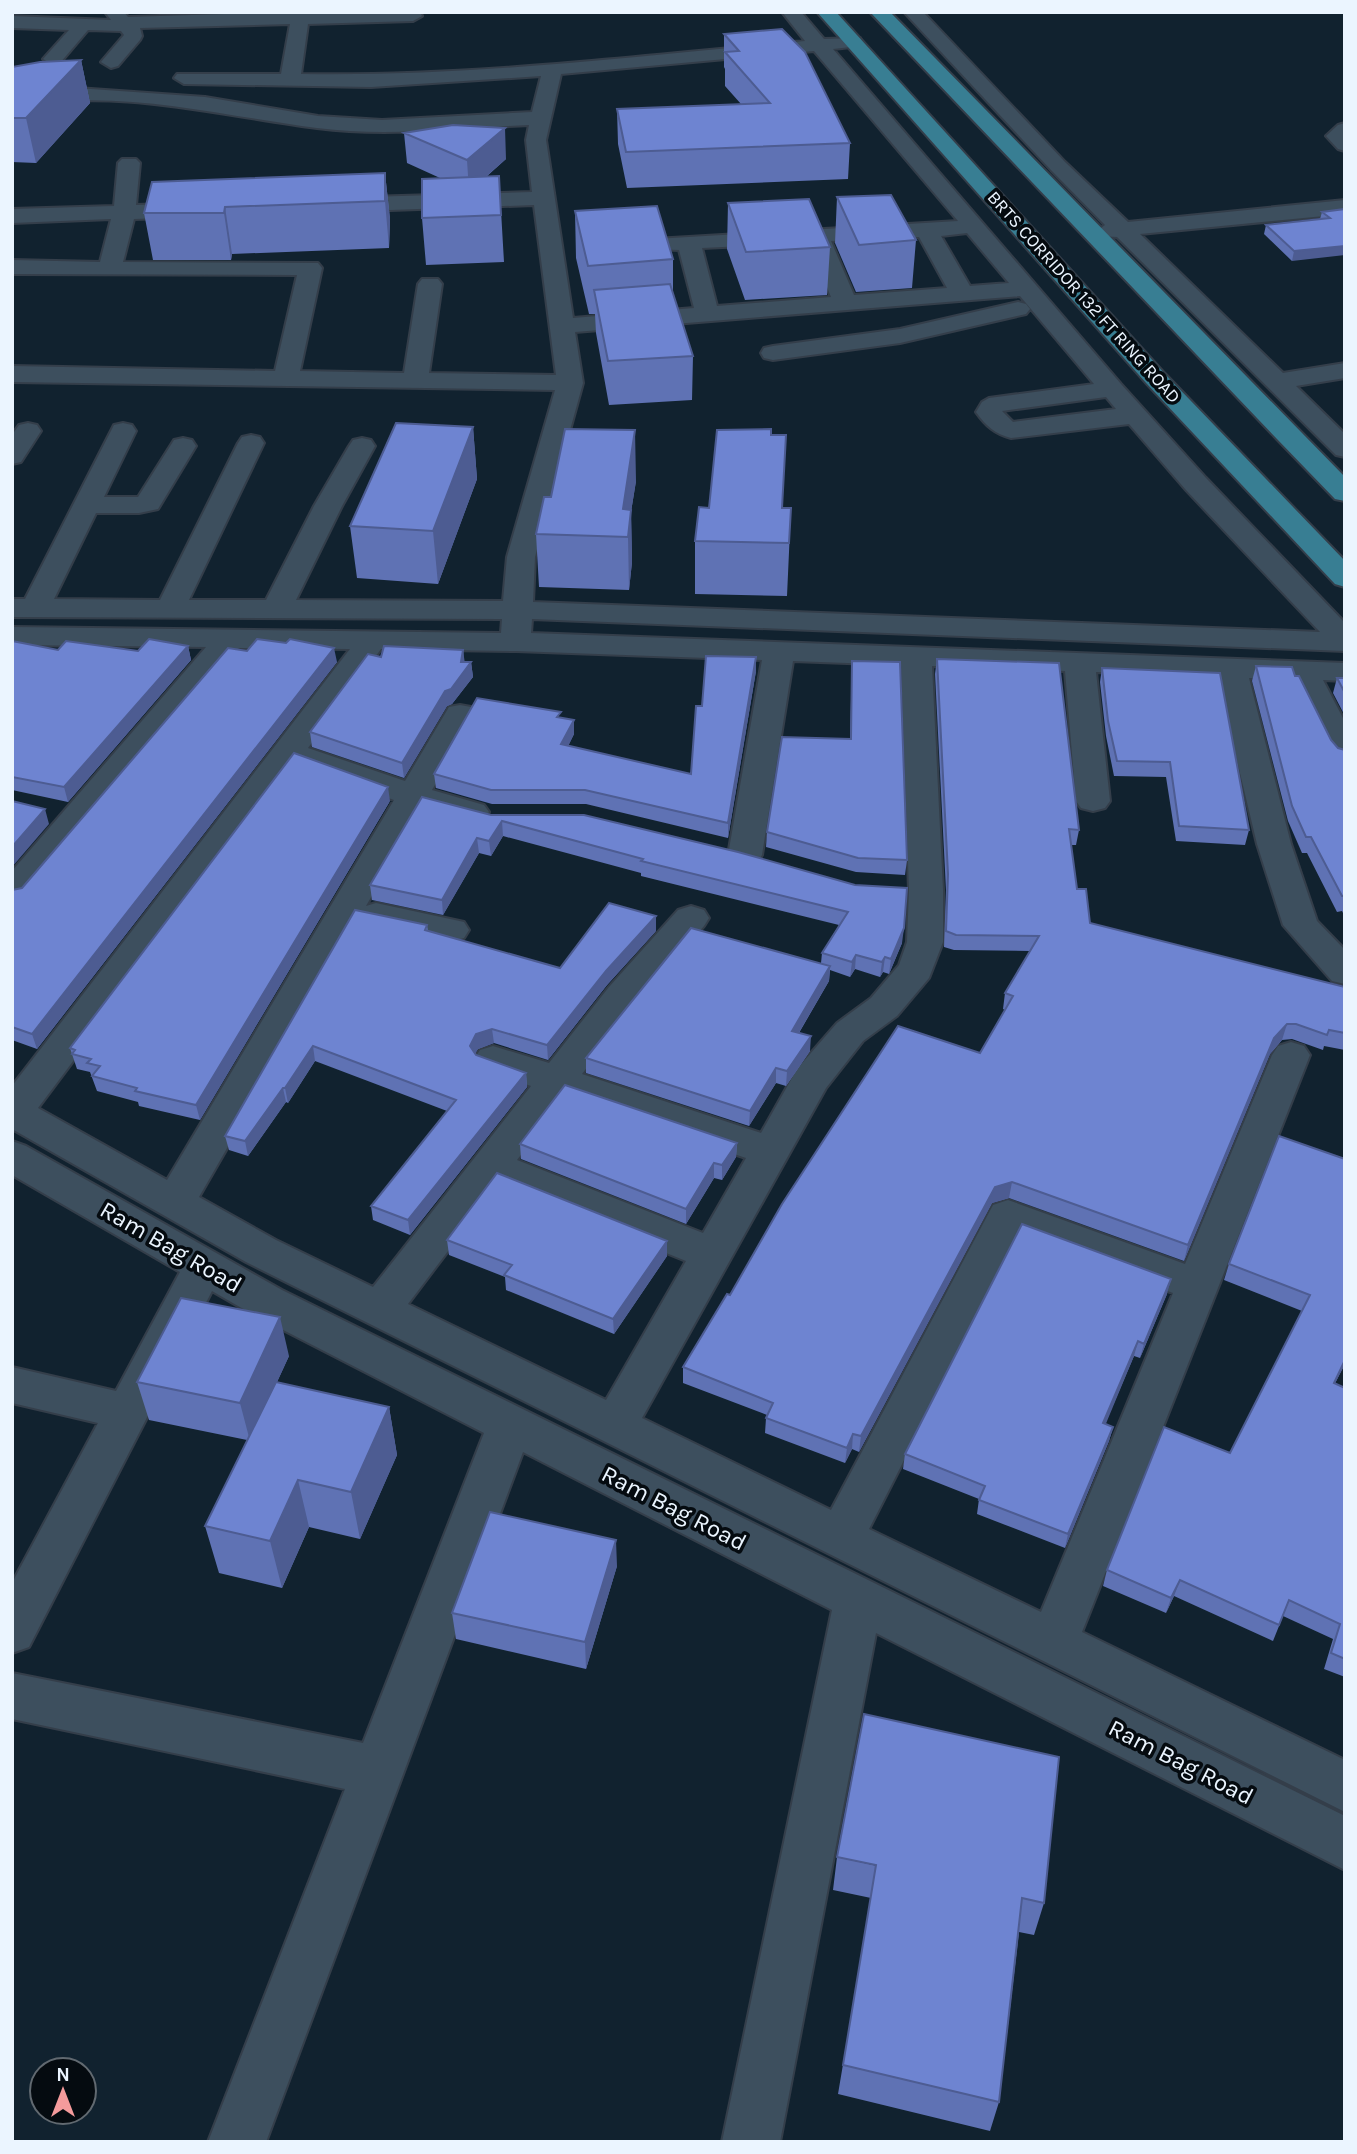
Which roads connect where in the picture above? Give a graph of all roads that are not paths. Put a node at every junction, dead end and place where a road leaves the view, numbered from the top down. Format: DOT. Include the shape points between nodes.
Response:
graph roads {
  1 [pos="791,12"];
  2 [pos="826,12"];
  3 [pos="879,12"];
  4 [pos="913,12"];
  5 [pos="301,15"];
  6 [pos="371,15"];
  7 [pos="225,16"];
  8 [pos="413,16"];
  9 [pos="77,20"];
  10 [pos="120,20"];
  11 [pos="184,20"];
  12 [pos="19,22"];
  13 [pos="12,38"];
  14 [pos="221,41"];
  15 [pos="373,41"];
  16 [pos="853,42"];
  17 [pos="817,44"];
  18 [pos="552,69"];
  19 [pos="74,73"];
  20 [pos="129,75"];
  21 [pos="290,81"];
  22 [pos="12,103"];
  23 [pos="541,118"];
  24 [pos="1345,130"];
  25 [pos="1345,145"];
  26 [pos="129,163"];
  27 [pos="546,198"];
  28 [pos="312,206"];
  29 [pos="1345,207"];
  30 [pos="218,209"];
  31 [pos="124,213"];
  32 [pos="12,216"];
  33 [pos="961,228"];
  34 [pos="926,229"];
  35 [pos="1125,230"];
  36 [pos="1096,233"];
  37 [pos="817,235"];
  38 [pos="688,242"];
  39 [pos="637,245"];
  40 [pos="552,250"];
  41 [pos="576,257"];
  42 [pos="110,269"];
  43 [pos="16,273"];
  44 [pos="430,284"];
  45 [pos="962,293"];
  46 [pos="1034,296"];
  47 [pos="583,297"];
  48 [pos="845,303"];
  49 [pos="707,314"];
  50 [pos="587,324"];
  51 [pos="562,326"];
  52 [pos="773,353"];
  53 [pos="1345,370"];
  54 [pos="12,374"];
  55 [pos="286,377"];
  56 [pos="416,379"];
  57 [pos="1276,382"];
  58 [pos="570,383"];
  59 [pos="1112,389"];
  60 [pos="1136,415"];
  61 [pos="28,431"];
  62 [pos="123,431"];
  63 [pos="251,443"];
  64 [pos="183,446"];
  65 [pos="362,446"];
  66 [pos="1345,449"];
  67 [pos="12,456"];
  68 [pos="1345,494"];
  69 [pos="86,505"];
  70 [pos="1345,578"];
  71 [pos="24,608"];
  72 [pos="170,609"];
  73 [pos="276,610"];
  74 [pos="517,610"];
  75 [pos="12,636"];
  76 [pos="373,640"];
  77 [pos="516,642"];
  78 [pos="1345,642"];
  79 [pos="223,647"];
  80 [pos="779,651"];
  81 [pos="12,656"];
  82 [pos="916,656"];
  83 [pos="1080,662"];
  84 [pos="1231,669"];
  85 [pos="1303,671"];
  86 [pos="1345,672"];
  87 [pos="460,714"];
  88 [pos="288,752"];
  89 [pos="1345,754"];
  90 [pos="413,795"];
  91 [pos="1093,801"];
  92 [pos="38,808"];
  93 [pos="77,817"];
  94 [pos="501,818"];
  95 [pos="745,855"];
  96 [pos="12,893"];
  97 [pos="346,909"];
  98 [pos="691,918"];
  99 [pos="451,930"];
  100 [pos="1345,972"];
  101 [pos="1292,1055"];
  102 [pos="493,1059"];
  103 [pos="555,1082"];
  104 [pos="13,1126"];
  105 [pos="770,1151"];
  106 [pos="490,1166"];
  107 [pos="175,1202"];
  108 [pos="712,1254"];
  109 [pos="205,1266"];
  110 [pos="1197,1285"];
  111 [pos="380,1309"];
  112 [pos="12,1385"];
  113 [pos="128,1412"];
  114 [pos="510,1425"];
  115 [pos="615,1425"];
  116 [pos="841,1537"];
  117 [pos="858,1600"];
  118 [pos="12,1631"];
  119 [pos="1053,1642"];
  120 [pos="12,1696"];
  121 [pos="378,1771"];
  122 [pos="1345,1787"];
  123 [pos="1345,1844"];
  124 [pos="237,2142"];
  125 [pos="751,2142"];
  1 -- 17 [label="street"];
  2 -- 16 [label="main road, BRTS CORRIDOR 132 FT RING ROAD"];
  3 -- 36 [label="main road"];
  4 -- 35 [label="street"];
  5 -- 6 [label="street"];
  5 -- 7 [label="street"];
  5 -- 21 [label="street"];
  6 -- 8 [label="street"];
  6 -- 15 [label="street"];
  7 -- 11 [label="street"];
  7 -- 14 [label="street"];
  9 -- 10 [label="street"];
  9 -- 12 [label="street"];
  9 -- 19 [label="street" via="49,66"];
  10 -- 11 [label="street"];
  10 -- 20 [label="street" via="133,36 106,68"];
  11 -- 21 [label="street" via="176,61"];
  12 -- 13 [label="street"];
  16 -- 17 [label="street"];
  16 -- 70 [label="main road, BRTS CORRIDOR 132 FT RING ROAD" via="1156,379"];
  17 -- 18 [label="street"];
  17 -- 46 [label="street"];
  18 -- 21 [label="street"];
  18 -- 23 [label="street"];
  22 -- 23 [label="street" via="45,95 87,94 205,103 318,122 382,126"];
  23 -- 27 [label="street" via="536,141"];
  24 -- 25 [label="street" via="1336,136"];
  26 -- 31 [label="street"];
  27 -- 28 [label="street"];
  27 -- 40 [label="street"];
  29 -- 35 [label="street"];
  30 -- 31 [label="street"];
  31 -- 32 [label="street"];
  31 -- 42 [label="street"];
  33 -- 34 [label="street"];
  34 -- 37 [label="street"];
  34 -- 45 [label="street"];
  35 -- 36 [label="street"];
  35 -- 57 [label="street"];
  36 -- 68 [label="main road"];
  37 -- 38 [label="street"];
  37 -- 48 [label="street"];
  38 -- 39 [label="street"];
  38 -- 49 [label="street"];
  40 -- 41 [label="street" via="573,249"];
  40 -- 51 [label="street"];
  42 -- 43 [label="street"];
  42 -- 55 [label="street" via="310,268"];
  44 -- 56 [label="street"];
  45 -- 46 [label="street"];
  45 -- 48 [label="street"];
  46 -- 52 [label="street" via="900,336"];
  46 -- 59 [label="street"];
  47 -- 50 [label="street"];
  48 -- 49 [label="street"];
  49 -- 50 [label="street"];
  50 -- 51 [label="street"];
  51 -- 58 [label="street"];
  53 -- 57 [label="street"];
  54 -- 55 [label="street"];
  55 -- 56 [label="street"];
  56 -- 58 [label="street"];
  57 -- 66 [label="street"];
  58 -- 74 [label="street" via="521,557"];
  59 -- 60 [label="street"];
  59 -- 60 [label="street" via="998,404 989,412 1011,430"];
  60 -- 78 [label="street"];
  61 -- 67 [label="street"];
  62 -- 69 [label="street"];
  63 -- 72 [label="street"];
  64 -- 69 [label="street" via="148,503"];
  65 -- 73 [label="street"];
  69 -- 71 [label="street"];
  71 -- 72 [label="street"];
  72 -- 73 [label="street"];
  73 -- 74 [label="street"];
  74 -- 77 [label="street"];
  74 -- 78 [label="street"];
  75 -- 79 [label="street"];
  76 -- 77 [label="street"];
  76 -- 79 [label="street"];
  76 -- 88 [label="street"];
  77 -- 80 [label="street"];
  79 -- 81 [label="street"];
  79 -- 93 [label="street"];
  80 -- 82 [label="street"];
  80 -- 95 [label="street"];
  82 -- 83 [label="street"];
  82 -- 105 [label="street" via="908,889 925,942 916,970 884,1007 850,1032 811,1079"];
  83 -- 84 [label="street"];
  83 -- 91 [label="street"];
  84 -- 85 [label="street"];
  84 -- 100 [label="street" via="1274,845 1301,925"];
  85 -- 86 [label="street"];
  85 -- 89 [label="street"];
  87 -- 90 [label="street"];
  88 -- 90 [label="street"];
  88 -- 104 [label="street"];
  90 -- 94 [label="street"];
  90 -- 97 [label="street"];
  92 -- 93 [label="street"];
  93 -- 96 [label="street"];
  97 -- 99 [label="street"];
  97 -- 107 [label="street"];
  98 -- 103 [label="street"];
  101 -- 110 [label="street"];
  102 -- 103 [label="street"];
  103 -- 105 [label="street"];
  103 -- 106 [label="street"];
  104 -- 107 [label="street, Ram Bag Road"];
  104 -- 109 [label="street, Ram Bag Road"];
  105 -- 108 [label="street"];
  106 -- 108 [label="street"];
  106 -- 111 [label="street"];
  107 -- 111 [label="street, Ram Bag Road" via="261,1251"];
  108 -- 115 [label="street"];
  109 -- 113 [label="street"];
  109 -- 114 [label="street, Ram Bag Road"];
  110 -- 116 [label="street" via="1008,1216"];
  110 -- 119 [label="street"];
  111 -- 115 [label="street, Ram Bag Road"];
  112 -- 113 [label="street"];
  113 -- 118 [label="street"];
  114 -- 117 [label="street, Ram Bag Road"];
  114 -- 121 [label="street"];
  115 -- 116 [label="street, Ram Bag Road"];
  116 -- 119 [label="street, Ram Bag Road"];
  117 -- 123 [label="street, Ram Bag Road"];
  117 -- 125 [label="street"];
  119 -- 122 [label="street, Ram Bag Road"];
  120 -- 121 [label="street"];
  121 -- 124 [label="street"];
}
